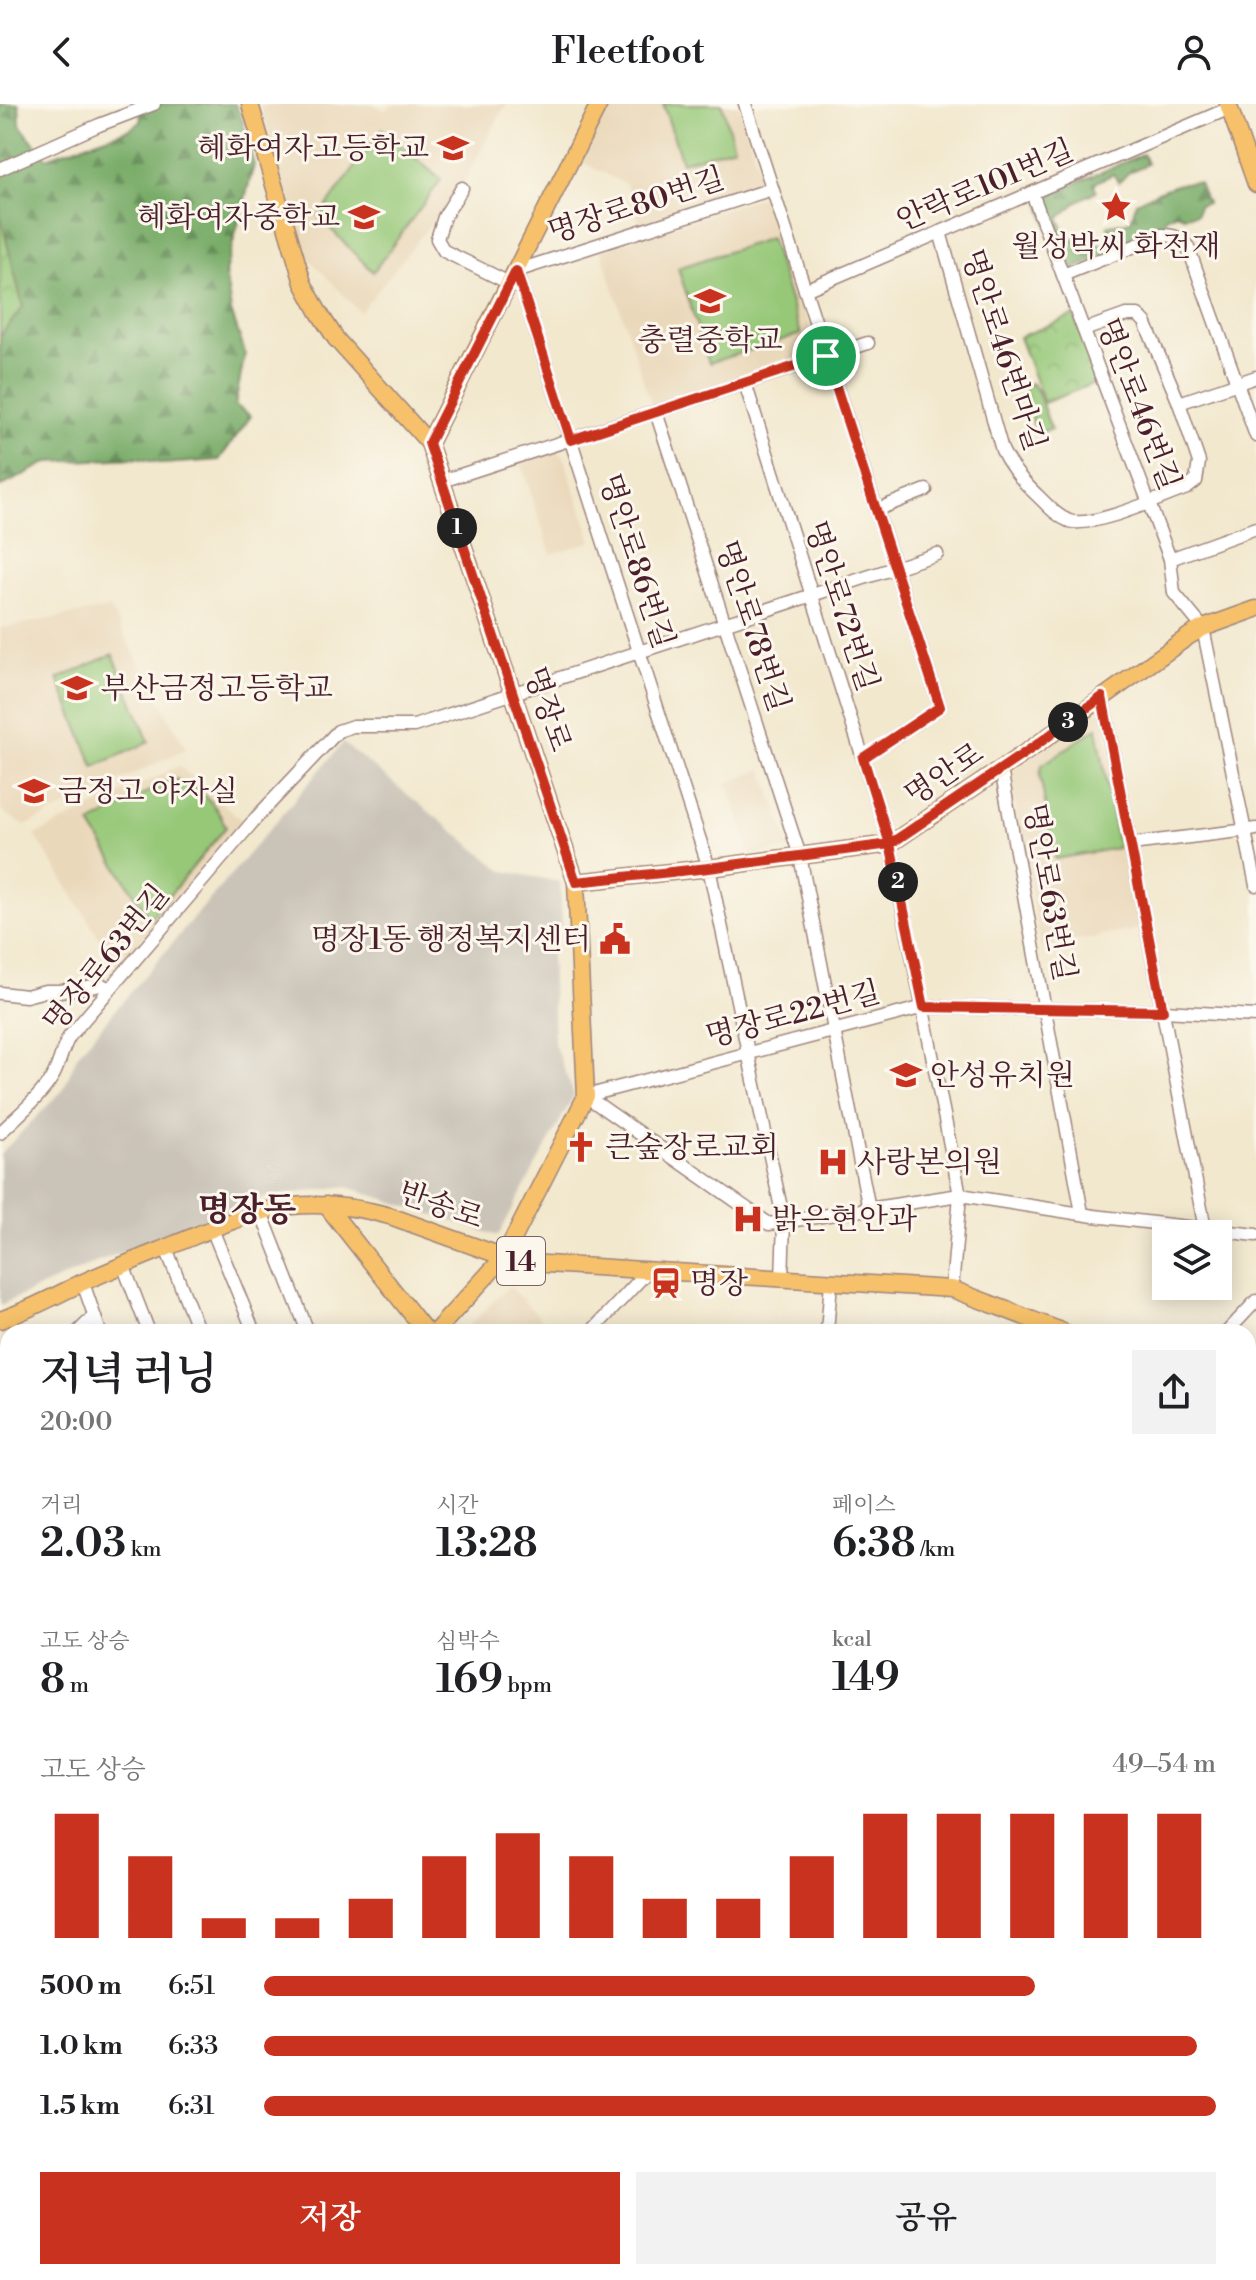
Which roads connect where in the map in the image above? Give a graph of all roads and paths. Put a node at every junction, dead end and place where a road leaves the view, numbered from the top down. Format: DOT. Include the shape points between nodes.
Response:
graph roads {
  1 [pos="154,104"];
  2 [pos="250,104"];
  3 [pos="599,104"];
  4 [pos="745,104"];
  5 [pos="1229,106"];
  6 [pos="1252,157"];
  7 [pos="0,169"];
  8 [pos="1256,184"];
  9 [pos="462,188"];
  10 [pos="772,189"];
  11 [pos="1032,193"];
  12 [pos="940,232"];
  13 [pos="1063,275"];
  14 [pos="512,277"];
  15 [pos="805,290"];
  16 [pos="1084,330"];
  17 [pos="868,343"];
  18 [pos="826,356"];
  19 [pos="1256,377"];
  20 [pos="745,383"];
  21 [pos="1236,384"];
  22 [pos="1179,403"];
  23 [pos="656,412"];
  24 [pos="1256,436"];
  25 [pos="571,440"];
  26 [pos="429,443"];
  27 [pos="442,481"];
  28 [pos="926,490"];
  29 [pos="1148,502"];
  30 [pos="876,510"];
  31 [pos="1256,528"];
  32 [pos="937,554"];
  33 [pos="1170,559"];
  34 [pos="895,568"];
  35 [pos="812,595"];
  36 [pos="1256,609"];
  37 [pos="724,624"];
  38 [pos="1203,628"];
  39 [pos="639,652"];
  40 [pos="513,693"];
  41 [pos="1102,697"];
  42 [pos="863,758"];
  43 [pos="1001,769"];
  44 [pos="1250,830"];
  45 [pos="890,844"];
  46 [pos="1131,844"];
  47 [pos="800,856"];
  48 [pos="709,868"];
  49 [pos="576,882"];
  50 [pos="1256,885"];
  51 [pos="110,989"];
  52 [pos="0,993"];
  53 [pos="924,1007"];
  54 [pos="1045,1009"];
  55 [pos="1163,1011"];
  56 [pos="1256,1016"];
  57 [pos="834,1030"];
  58 [pos="748,1052"];
  59 [pos="586,1096"];
  60 [pos="0,1133"];
  61 [pos="960,1195"];
  62 [pos="326,1205"];
  63 [pos="869,1209"];
  64 [pos="261,1212"];
  65 [pos="1082,1213"];
  66 [pos="1203,1220"];
  67 [pos="784,1222"];
  68 [pos="1152,1222"];
  69 [pos="212,1229"];
  70 [pos="1232,1232"];
  71 [pos="1256,1235"];
  72 [pos="166,1248"];
  73 [pos="504,1257"];
  74 [pos="123,1265"];
  75 [pos="649,1270"];
  76 [pos="782,1279"];
  77 [pos="831,1282"];
  78 [pos="83,1283"];
  79 [pos="952,1289"];
  80 [pos="1256,1301"];
  81 [pos="94,1316"];
  82 [pos="0,1320"];
  83 [pos="86,1324"];
  84 [pos="97,1324"];
  85 [pos="146,1324"];
  86 [pos="196,1324"];
  87 [pos="251,1324"];
  88 [pos="305,1324"];
  89 [pos="420,1324"];
  90 [pos="442,1324"];
  91 [pos="598,1324"];
  92 [pos="828,1324"];
  93 [pos="1043,1324"];
  94 [pos="1234,1324"];
  1 -- 7 [label="street"];
  2 -- 26 [label="main road" via="294,234 303,283 336,339"];
  3 -- 14 [label="main road"];
  4 -- 10 [label="street"];
  5 -- 6 [label="main road"];
  5 -- 11 [label="street, 안락로101번길"];
  6 -- 8 [label="main road"];
  9 -- 14 [label="street" via="437,239 444,251"];
  10 -- 14 [label="street, 명장로80번길"];
  10 -- 15 [label="street"];
  11 -- 12 [label="street, 안락로101번길"];
  11 -- 13 [label="street, 명안로46번길"];
  12 -- 15 [label="street, 안락로101번길"];
  12 -- 29 [label="street, 명안로46번마길" via="1009,463 1045,504 1071,522 1089,523"];
  13 -- 16 [label="street, 명안로46번길"];
  13 -- 21 [label="street" via="1162,235 1181,239"];
  14 -- 25 [label="street, 명안로86번길"];
  14 -- 26 [label="main road"];
  15 -- 18 [label="street"];
  16 -- 22 [label="street" via="1138,315 1150,329"];
  16 -- 29 [label="street, 명안로46번길"];
  17 -- 18 [label="street"];
  18 -- 20 [label="street"];
  18 -- 30 [label="street"];
  19 -- 21 [label="street"];
  20 -- 23 [label="street"];
  20 -- 35 [label="street, 명안로72번길"];
  21 -- 22 [label="street"];
  21 -- 24 [label="street"];
  22 -- 29 [label="street" via="1199,462 1196,481"];
  23 -- 25 [label="street"];
  23 -- 37 [label="street, 명안로78번길"];
  25 -- 27 [label="street"];
  25 -- 39 [label="street, 명안로86번길"];
  26 -- 27 [label="main road, 명장로"];
  27 -- 40 [label="main road, 명장로"];
  28 -- 30 [label="street"];
  29 -- 33 [label="street, 명안로46번길"];
  30 -- 34 [label="street"];
  31 -- 33 [label="street"];
  32 -- 34 [label="street, 명장로63번길"];
  33 -- 38 [label="street, 명안로46번길" via="1174,593"];
  34 -- 35 [label="street, 명장로63번길"];
  34 -- 42 [label="street" via="940,707"];
  35 -- 37 [label="street, 명장로63번길"];
  35 -- 42 [label="street, 명안로72번길"];
  36 -- 38 [label="main road, 명안로"];
  37 -- 39 [label="street, 명장로63번길"];
  37 -- 47 [label="street, 명안로78번길"];
  38 -- 41 [label="main road, 명안로"];
  38 -- 44 [label="street"];
  39 -- 40 [label="street, 명장로63번길"];
  39 -- 48 [label="street, 명안로86번길"];
  40 -- 49 [label="main road, 명장로"];
  40 -- 51 [label="street, 명장로63번길" via="414,726 353,726 338,731"];
  41 -- 43 [label="main road, 명안로"];
  41 -- 46 [label="street"];
  42 -- 45 [label="street, 명안로72번길"];
  43 -- 45 [label="main road, 명안로"];
  43 -- 54 [label="street, 명안로63번길"];
  44 -- 46 [label="street"];
  44 -- 50 [label="street"];
  45 -- 47 [label="main road, 명안로"];
  45 -- 53 [label="street, 명안로72번길"];
  46 -- 55 [label="street"];
  47 -- 48 [label="main road, 명안로"];
  47 -- 57 [label="street, 명안로78번길"];
  48 -- 49 [label="main road, 명안로"];
  48 -- 58 [label="street, 명안로86번길"];
  49 -- 59 [label="main road, 명장로"];
  51 -- 52 [label="street" via="102,985 26,996"];
  51 -- 60 [label="street, 명장로63번길" via="69,1037 46,1085"];
  53 -- 54 [label="street, 명장로22번길"];
  53 -- 57 [label="street, 명장로22번길"];
  53 -- 61 [label="street, 명안로72번길"];
  54 -- 55 [label="street, 명장로22번길"];
  54 -- 65 [label="street, 명안로63번길"];
  55 -- 56 [label="street, 명장로22번길"];
  55 -- 66 [label="street"];
  57 -- 58 [label="street, 명장로22번길"];
  57 -- 63 [label="street, 명안로78번길"];
  58 -- 59 [label="street, 명장로22번길"];
  58 -- 67 [label="street, 명안로86번길"];
  59 -- 67 [label="street" via="769,1224"];
  59 -- 73 [label="main road, 명장로"];
  61 -- 63 [label="street"];
  61 -- 65 [label="street"];
  61 -- 79 [label="street, 명안로72번길"];
  62 -- 64 [label="main road, 반송로 / 14"];
  62 -- 73 [label="main road, 반송로 / 14" via="390,1216"];
  62 -- 89 [label="main road"];
  63 -- 67 [label="street"];
  64 -- 69 [label="main road, 반송로 / 14"];
  64 -- 88 [label="street"];
  65 -- 68 [label="street"];
  67 -- 76 [label="street, 명안로86번길"];
  69 -- 72 [label="main road, 반송로 / 14"];
  69 -- 87 [label="street"];
  70 -- 71 [label="street"];
  72 -- 74 [label="main road, 반송로 / 14"];
  72 -- 86 [label="street"];
  73 -- 75 [label="main road, 반송로 / 14"];
  73 -- 90 [label="main road, 명장로"];
  74 -- 78 [label="main road, 반송로 / 14"];
  74 -- 85 [label="street"];
  75 -- 76 [label="main road, 반송로 / 14"];
  75 -- 91 [label="street"];
  76 -- 77 [label="main road, 반송로 / 14"];
  77 -- 79 [label="main road, 반송로 / 14"];
  77 -- 92 [label="street"];
  78 -- 81 [label="street"];
  78 -- 82 [label="main road, 반송로 / 14"];
  79 -- 93 [label="main road, 반송로 / 14"];
  80 -- 94 [label="street"];
  81 -- 83 [label="street"];
  81 -- 84 [label="street"];
}
